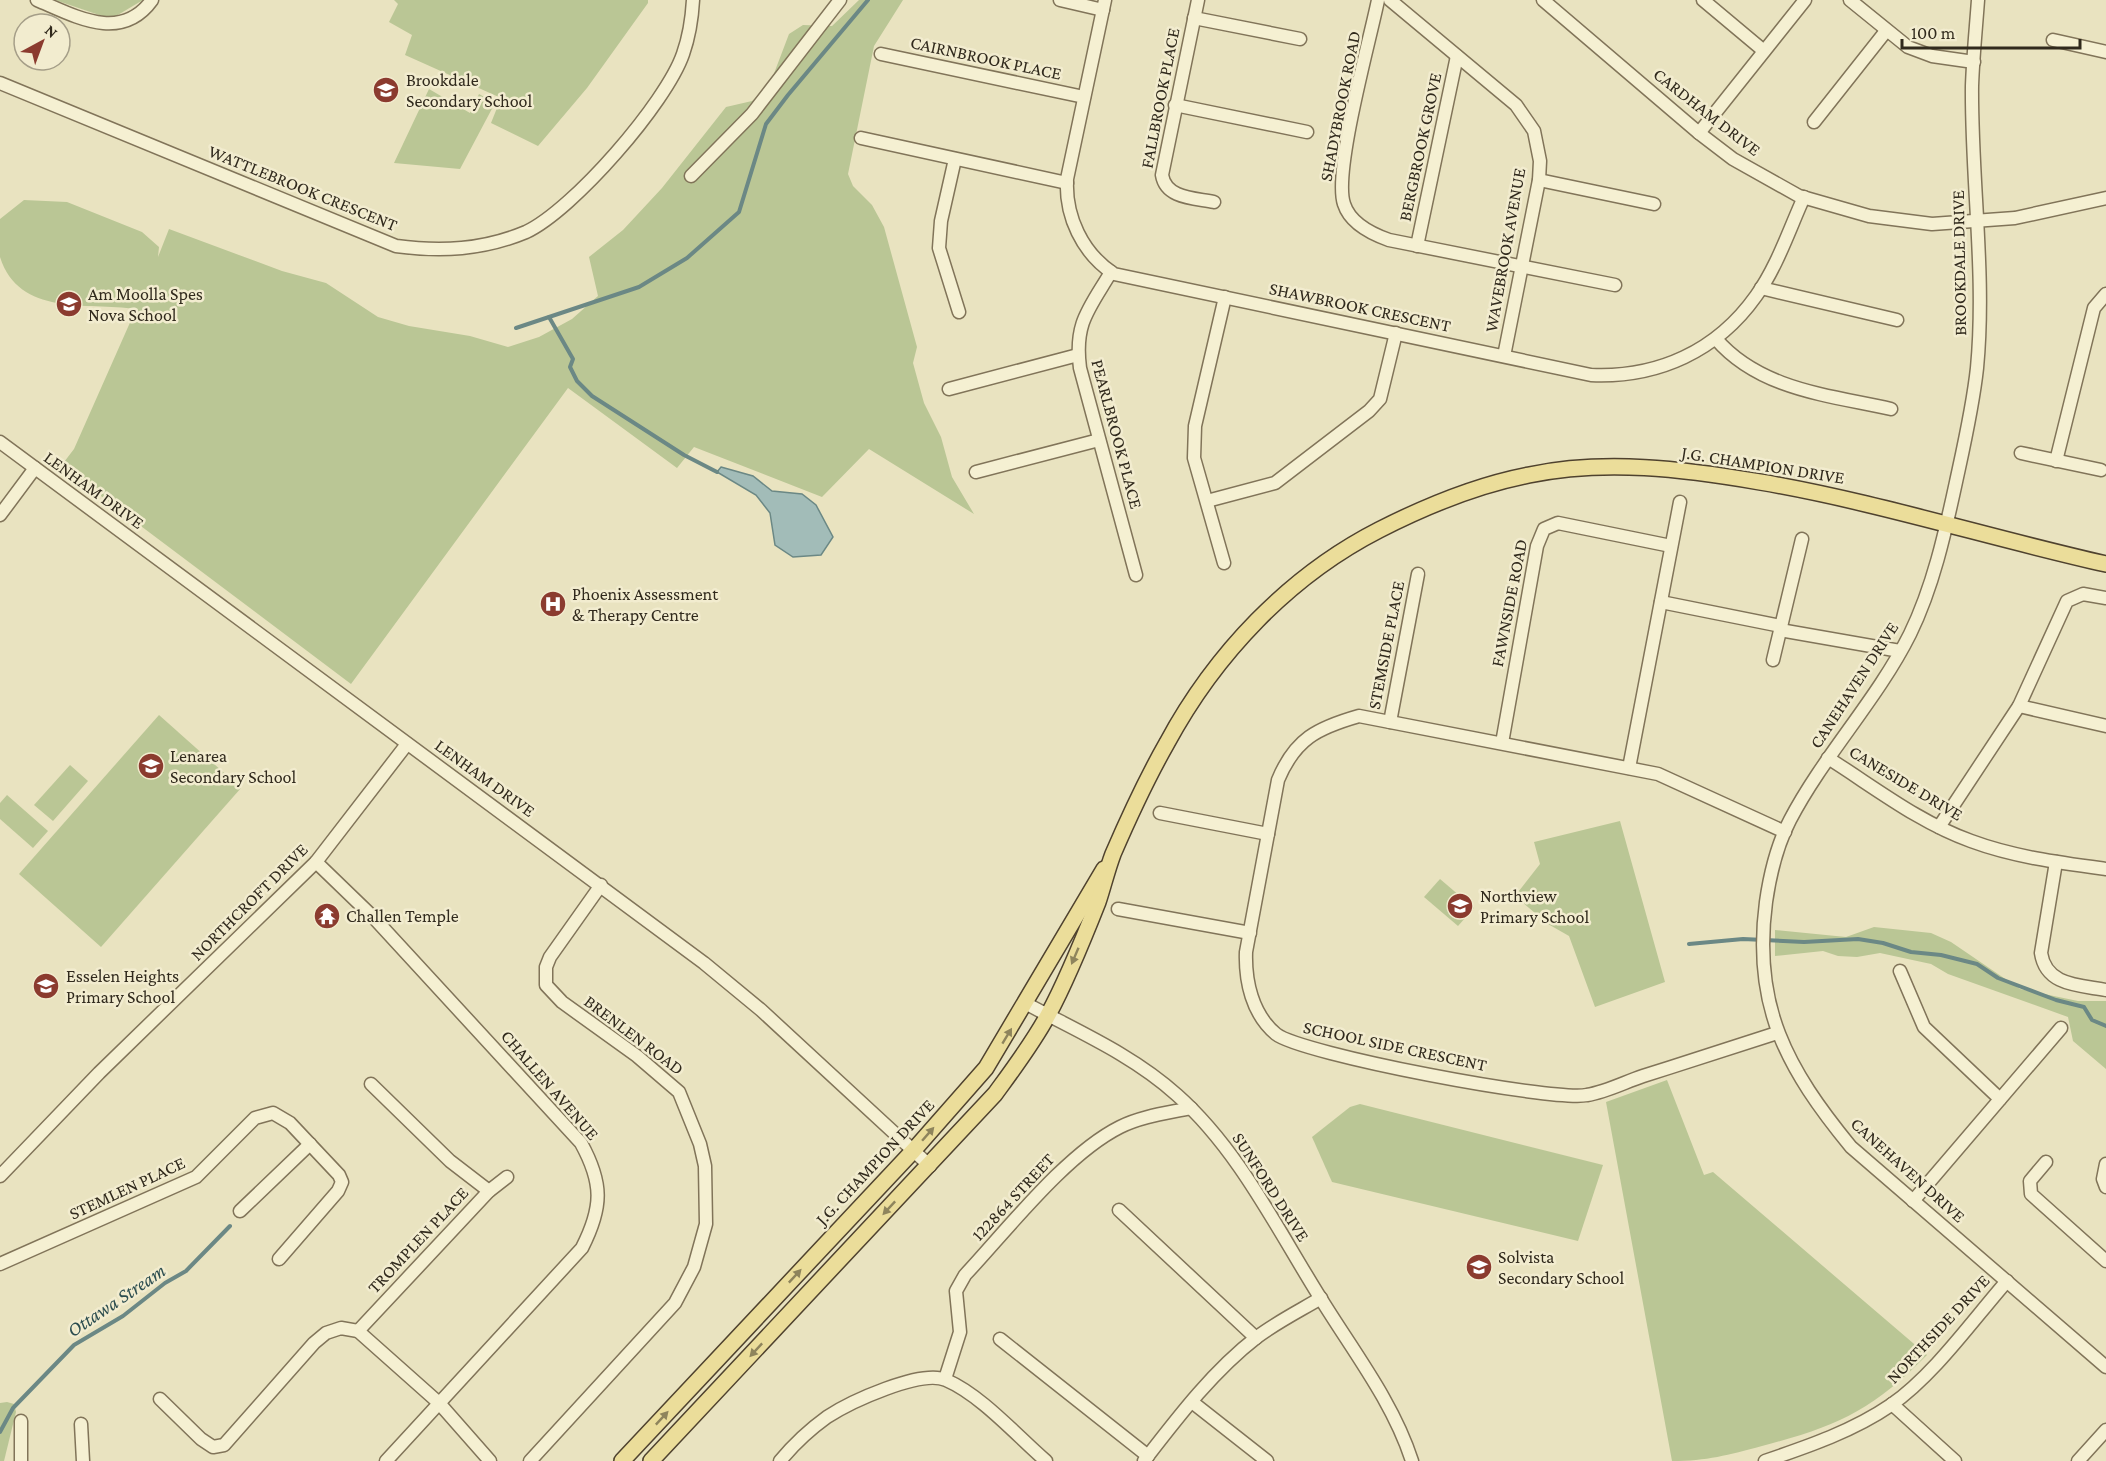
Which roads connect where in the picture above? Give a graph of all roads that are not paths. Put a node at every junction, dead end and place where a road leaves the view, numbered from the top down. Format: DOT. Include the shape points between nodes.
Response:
graph roads {
  1 [pos="37,0"];
  2 [pos="152,0"];
  3 [pos="693,0"];
  4 [pos="840,0"];
  5 [pos="1060,0"];
  6 [pos="1197,0"];
  7 [pos="1378,0"];
  8 [pos="1390,0"];
  9 [pos="1543,0"];
  10 [pos="1703,0"];
  11 [pos="1805,0"];
  12 [pos="1850,0"];
  13 [pos="1978,0"];
  14 [pos="1104,5"];
  15 [pos="1194,18"];
  16 [pos="1886,31"];
  17 [pos="1300,39"];
  18 [pos="2053,40"];
  19 [pos="1764,51"];
  20 [pos="2106,52"];
  21 [pos="880,54"];
  22 [pos="1457,56"];
  23 [pos="1974,62"];
  24 [pos="0,83"];
  25 [pos="1084,97"];
  26 [pos="1175,105"];
  27 [pos="1814,122"];
  28 [pos="1306,132"];
  29 [pos="1699,133"];
  30 [pos="861,138"];
  31 [pos="955,159"];
  32 [pos="691,176"];
  33 [pos="1539,180"];
  34 [pos="1066,183"];
  35 [pos="1804,197"];
  36 [pos="2106,198"];
  37 [pos="1214,202"];
  38 [pos="1654,204"];
  39 [pos="1977,221"];
  40 [pos="1418,246"];
  41 [pos="1522,267"];
  42 [pos="1111,272"];
  43 [pos="1615,285"];
  44 [pos="1761,288"];
  45 [pos="2106,294"];
  46 [pos="1225,297"];
  47 [pos="959,312"];
  48 [pos="1897,320"];
  49 [pos="1396,333"];
  50 [pos="1716,339"];
  51 [pos="1078,355"];
  52 [pos="1504,356"];
  53 [pos="949,389"];
  54 [pos="1891,409"];
  55 [pos="1099,440"];
  56 [pos="0,442"];
  57 [pos="2021,453"];
  58 [pos="2056,461"];
  59 [pos="35,468"];
  60 [pos="2101,470"];
  61 [pos="976,472"];
  62 [pos="1207,501"];
  63 [pos="1680,502"];
  64 [pos="0,515"];
  65 [pos="1946,523"];
  66 [pos="1802,539"];
  67 [pos="1671,546"];
  68 [pos="1224,563"];
  69 [pos="2106,564"];
  70 [pos="1418,574"];
  71 [pos="1136,575"];
  72 [pos="2106,598"];
  73 [pos="1661,602"];
  74 [pos="1780,628"];
  75 [pos="1900,651"];
  76 [pos="1773,660"];
  77 [pos="2019,706"];
  78 [pos="1390,722"];
  79 [pos="2106,726"];
  80 [pos="1502,743"];
  81 [pos="407,744"];
  82 [pos="1828,758"];
  83 [pos="1629,768"];
  84 [pos="1160,813"];
  85 [pos="1939,827"];
  86 [pos="1785,832"];
  87 [pos="1268,834"];
  88 [pos="1112,856"];
  89 [pos="316,862"];
  90 [pos="2056,862"];
  91 [pos="2106,869"];
  92 [pos="601,885"];
  93 [pos="1118,909"];
  94 [pos="1250,933"];
  95 [pos="1900,971"];
  96 [pos="2106,990"];
  97 [pos="1025,1003"];
  98 [pos="1048,1015"];
  99 [pos="2061,1028"];
  100 [pos="1778,1033"];
  101 [pos="370,1084"];
  102 [pos="2000,1099"];
  103 [pos="1191,1108"];
  104 [pos="310,1144"];
  105 [pos="913,1151"];
  106 [pos="2046,1162"];
  107 [pos="2106,1164"];
  108 [pos="930,1166"];
  109 [pos="0,1176"];
  110 [pos="507,1177"];
  111 [pos="2106,1188"];
  112 [pos="489,1191"];
  113 [pos="1913,1201"];
  114 [pos="1119,1210"];
  115 [pos="240,1211"];
  116 [pos="279,1259"];
  117 [pos="2106,1261"];
  118 [pos="0,1264"];
  119 [pos="2007,1281"];
  120 [pos="1321,1298"];
  121 [pos="358,1331"];
  122 [pos="1256,1338"];
  123 [pos="1000,1339"];
  124 [pos="2106,1367"];
  125 [pos="945,1379"];
  126 [pos="160,1400"];
  127 [pos="1192,1402"];
  128 [pos="439,1403"];
  129 [pos="1892,1404"];
  130 [pos="21,1420"];
  131 [pos="81,1424"];
  132 [pos="2106,1430"];
  133 [pos="1146,1459"];
  134 [pos="21,1461"];
  135 [pos="82,1461"];
  136 [pos="386,1461"];
  137 [pos="490,1461"];
  138 [pos="530,1461"];
  139 [pos="622,1461"];
  140 [pos="651,1461"];
  141 [pos="780,1461"];
  142 [pos="1046,1461"];
  143 [pos="1268,1461"];
  144 [pos="1412,1461"];
  145 [pos="1765,1461"];
  146 [pos="1955,1461"];
  147 [pos="2078,1461"];
  1 -- 2 [label="street" via="94,24 108,25 129,20"];
  3 -- 24 [label="street, WATTLEBROOK CRESCENT" via="683,54 671,80 580,192 561,210 525,232 464,249 396,246"];
  4 -- 32 [label="street" via="752,114"];
  5 -- 14 [label="street"];
  6 -- 15 [label="street, FALLBROOK PLACE"];
  7 -- 40 [label="street, SHADYBROOK ROAD" via="1343,164 1341,192 1344,206 1361,226 1389,240"];
  8 -- 22 [label="street, WAVEBROOK AVENUE"];
  9 -- 29 [label="street, CARDHAM DRIVE"];
  10 -- 19 [label="street"];
  11 -- 19 [label="street"];
  12 -- 16 [label="street"];
  13 -- 23 [label="street, BROOKDALE DRIVE"];
  14 -- 25 [label="street"];
  15 -- 17 [label="street"];
  15 -- 26 [label="street, FALLBROOK PLACE"];
  16 -- 23 [label="street" via="1908,47 1932,56"];
  16 -- 27 [label="street"];
  18 -- 20 [label="street"];
  19 -- 29 [label="street"];
  21 -- 25 [label="street, CAIRNBROOK PLACE"];
  22 -- 33 [label="street, WAVEBROOK AVENUE" via="1526,117 1538,146"];
  22 -- 40 [label="street, BERGBROOK GROVE"];
  23 -- 39 [label="street, BROOKDALE DRIVE"];
  25 -- 34 [label="street"];
  26 -- 28 [label="street"];
  26 -- 37 [label="street, FALLBROOK PLACE" via="1162,175 1164,184 1174,193"];
  29 -- 35 [label="street, CARDHAM DRIVE" via="1769,180"];
  30 -- 31 [label="street"];
  31 -- 34 [label="street"];
  31 -- 47 [label="street" via="939,248"];
  33 -- 38 [label="street"];
  33 -- 41 [label="street, WAVEBROOK AVENUE"];
  34 -- 42 [label="street" via="1074,225 1100,265"];
  35 -- 39 [label="street, CARDHAM DRIVE" via="1833,208 1901,221"];
  35 -- 44 [label="street, SHAWBROOK CRESCENT"];
  36 -- 39 [label="street, CARDHAM DRIVE" via="2015,218"];
  39 -- 65 [label="street, BROOKDALE DRIVE" via="1977,368"];
  40 -- 41 [label="street, SHADYBROOK ROAD"];
  41 -- 43 [label="street, SHADYBROOK ROAD"];
  41 -- 52 [label="street, WAVEBROOK AVENUE"];
  42 -- 46 [label="street, SHAWBROOK CRESCENT"];
  42 -- 51 [label="street, PEARLBROOK PLACE" via="1086,315"];
  44 -- 48 [label="street"];
  44 -- 50 [label="street, SHAWBROOK CRESCENT" via="1738,319"];
  45 -- 58 [label="street" via="2094,308"];
  46 -- 49 [label="street, SHAWBROOK CRESCENT"];
  46 -- 62 [label="street" via="1195,426 1194,458"];
  49 -- 52 [label="street, SHAWBROOK CRESCENT"];
  49 -- 62 [label="street" via="1380,399 1369,411 1275,483"];
  50 -- 52 [label="street, SHAWBROOK CRESCENT" via="1659,368 1612,376"];
  50 -- 54 [label="street" via="1743,365 1776,382"];
  51 -- 53 [label="street"];
  51 -- 55 [label="street, PEARLBROOK PLACE"];
  55 -- 61 [label="street"];
  55 -- 71 [label="street, PEARLBROOK PLACE"];
  56 -- 59 [label="street, LENHAM DRIVE"];
  57 -- 58 [label="street"];
  58 -- 60 [label="street"];
  59 -- 64 [label="street"];
  59 -- 81 [label="street, LENHAM DRIVE"];
  62 -- 68 [label="street"];
  63 -- 67 [label="street"];
  65 -- 69 [label="main road, J.G. CHAMPION DRIVE"];
  65 -- 75 [label="street, CANEHAVEN DRIVE" via="1923,605"];
  65 -- 88 [label="main road, J.G. CHAMPION DRIVE" via="1765,483 1708,473 1625,466 1530,475 1444,500 1360,540 1323,564 1244,634 1214,670 1166,743"];
  66 -- 74 [label="street"];
  67 -- 73 [label="street"];
  67 -- 80 [label="street, FAWNSIDE ROAD" via="1558,523 1544,529 1537,546"];
  70 -- 78 [label="street, STEMSIDE PLACE"];
  72 -- 77 [label="street" via="2083,594 2067,601"];
  73 -- 74 [label="street"];
  73 -- 83 [label="street"];
  74 -- 75 [label="street"];
  74 -- 76 [label="street"];
  75 -- 82 [label="street, CANEHAVEN DRIVE"];
  77 -- 79 [label="street"];
  77 -- 85 [label="street"];
  78 -- 80 [label="street, SCHOOL SIDE CRESCENT"];
  78 -- 87 [label="street, SCHOOL SIDE CRESCENT" via="1359,716 1335,723 1301,742 1286,760 1278,780"];
  80 -- 83 [label="street, SCHOOL SIDE CRESCENT"];
  81 -- 89 [label="street, NORTHCROFT DRIVE"];
  81 -- 92 [label="street, LENHAM DRIVE"];
  82 -- 85 [label="street, CANESIDE DRIVE"];
  82 -- 86 [label="street, CANEHAVEN DRIVE"];
  83 -- 86 [label="street, SCHOOL SIDE CRESCENT" via="1658,774"];
  84 -- 87 [label="street"];
  85 -- 90 [label="street, CANESIDE DRIVE" via="1997,849"];
  86 -- 100 [label="street, CANEHAVEN DRIVE" via="1769,879 1763,928 1769,1007"];
  87 -- 94 [label="street, SCHOOL SIDE CRESCENT"];
  88 -- 97 [label="main road, J.G. CHAMPION DRIVE"];
  88 -- 98 [label="main road, J.G. CHAMPION DRIVE, one-way" via="1098,902"];
  89 -- 109 [label="street, NORTHCROFT DRIVE" via="99,1073"];
  89 -- 128 [label="street, CHALLEN AVENUE" via="389,933 581,1143 597,1178 597,1214 582,1248"];
  90 -- 91 [label="street, CANESIDE DRIVE"];
  90 -- 96 [label="street" via="2042,962 2055,979"];
  92 -- 105 [label="street, LENHAM DRIVE" via="733,986"];
  92 -- 138 [label="street, BRENLEN ROAD" via="550,957 546,985 562,1002 679,1092 705,1166 706,1224 694,1267 675,1303"];
  93 -- 94 [label="street"];
  94 -- 100 [label="street, SCHOOL SIDE CRESCENT" via="1246,951 1249,988 1267,1026 1279,1036 1316,1051 1468,1081 1544,1094 1587,1095"];
  95 -- 102 [label="street" via="1924,1028"];
  97 -- 98 [label="street, SUNFORD DRIVE"];
  105 -- 97 [label="main road, J.G. CHAMPION DRIVE, one-way" via="986,1068"];
  98 -- 103 [label="street, SUNFORD DRIVE" via="1124,1056"];
  98 -- 108 [label="main road, J.G. CHAMPION DRIVE" via="995,1094"];
  99 -- 102 [label="street"];
  100 -- 113 [label="street, CANEHAVEN DRIVE" via="1792,1066 1816,1104 1851,1147"];
  101 -- 112 [label="street" via="450,1161"];
  102 -- 113 [label="street"];
  103 -- 120 [label="street, SUNFORD DRIVE" via="1242,1169"];
  103 -- 125 [label="street, 122864 STREET" via="1150,1116 1092,1143 965,1275 956,1292 960,1332"];
  104 -- 115 [label="street"];
  104 -- 116 [label="street, STEMLEN PLACE" via="339,1175 341,1185"];
  104 -- 118 [label="street, STEMLEN PLACE" via="281,1115 265,1114 255,1118 196,1177"];
  105 -- 108 [label="street, LENHAM DRIVE"];
  139 -- 105 [label="main road, J.G. CHAMPION DRIVE, one-way"];
  106 -- 117 [label="street" via="2030,1181 2031,1194"];
  107 -- 111 [label="street"];
  108 -- 140 [label="main road, J.G. CHAMPION DRIVE, one-way"];
  110 -- 112 [label="street, TROMPLEN PLACE"];
  112 -- 121 [label="street, TROMPLEN PLACE"];
  113 -- 119 [label="street, CANEHAVEN DRIVE"];
  114 -- 122 [label="street"];
  119 -- 124 [label="street, CANEHAVEN DRIVE"];
  119 -- 129 [label="street, NORTHSIDE DRIVE" via="1935,1363"];
  120 -- 122 [label="street"];
  120 -- 144 [label="street, SUNFORD DRIVE" via="1386,1401"];
  121 -- 126 [label="street" via="333,1330 314,1343 224,1445 213,1447 201,1439"];
  121 -- 128 [label="street"];
  122 -- 127 [label="street"];
  123 -- 133 [label="street"];
  125 -- 141 [label="street" via="932,1376 901,1382 830,1415"];
  125 -- 142 [label="street" via="972,1396"];
  127 -- 133 [label="street"];
  127 -- 143 [label="street"];
  128 -- 136 [label="street, CHALLEN AVENUE"];
  128 -- 137 [label="street"];
  129 -- 145 [label="street, NORTHSIDE DRIVE" via="1857,1425"];
  129 -- 146 [label="street"];
  130 -- 134 [label="street"];
  131 -- 135 [label="street"];
  132 -- 147 [label="street"];
}
